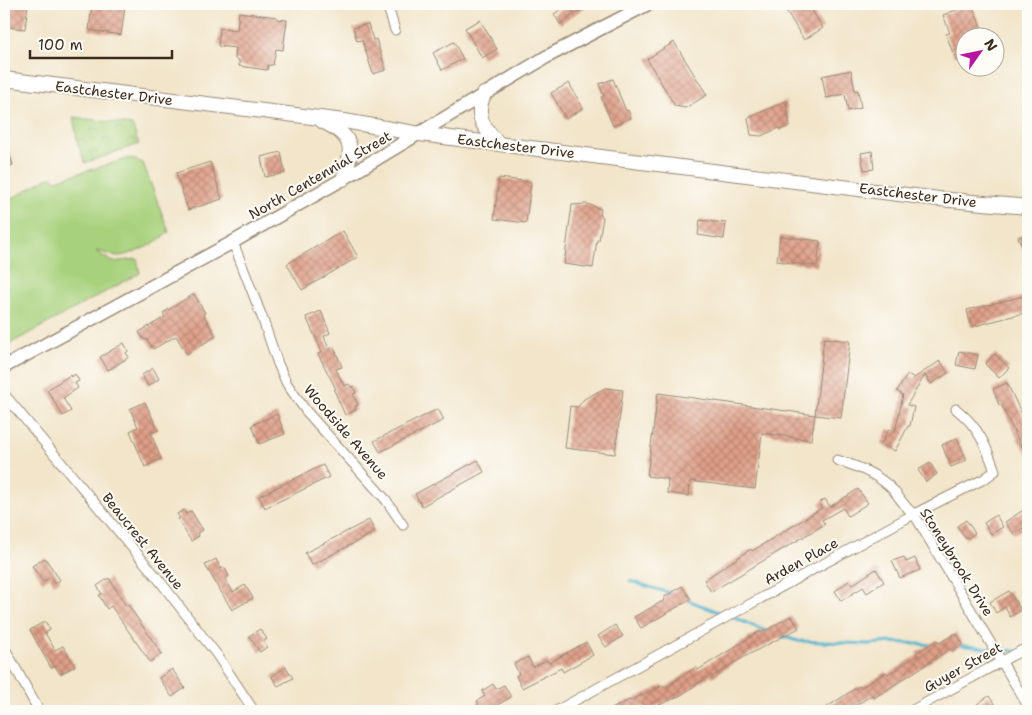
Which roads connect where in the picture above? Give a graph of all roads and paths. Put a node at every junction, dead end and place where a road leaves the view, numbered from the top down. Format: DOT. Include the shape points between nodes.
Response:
graph roads {
  1 [pos="387,4"];
  2 [pos="648,4"];
  3 [pos="395,30"];
  4 [pos="4,79"];
  5 [pos="484,94"];
  6 [pos="315,118"];
  7 [pos="420,134"];
  8 [pos="499,144"];
  9 [pos="343,179"];
  10 [pos="1028,206"];
  11 [pos="233,242"];
  12 [pos="4,367"];
  13 [pos="4,394"];
  14 [pos="956,409"];
  15 [pos="837,460"];
  16 [pos="914,514"];
  17 [pos="403,525"];
  18 [pos="4,647"];
  19 [pos="1028,647"];
  20 [pos="1002,661"];
  21 [pos="1028,706"];
  22 [pos="39,711"];
  23 [pos="254,711"];
  24 [pos="556,711"];
  25 [pos="911,711"];
  1 -- 3 [label="street"];
  2 -- 5 [label="main road, North Centennial Street" via="548,56"];
  4 -- 6 [label="main road, Eastchester Drive"];
  5 -- 7 [label="main road, North Centennial Street"];
  5 -- 8 [label="main road" via="479,109 481,124"];
  6 -- 7 [label="main road, Eastchester Drive"];
  6 -- 9 [label="main road" via="335,127 348,141 351,150"];
  7 -- 8 [label="main road, Eastchester Drive"];
  7 -- 9 [label="main road, North Centennial Street"];
  8 -- 10 [label="main road, Eastchester Drive" via="939,199"];
  9 -- 11 [label="main road, North Centennial Street"];
  11 -- 12 [label="main road, North Centennial Street"];
  11 -- 17 [label="street, Woodside Avenue" via="287,384 306,411 386,500"];
  13 -- 23 [label="street, Beaucrest Avenue" via="158,580 217,655"];
  14 -- 16 [label="street, Arden Place" via="978,432 995,471"];
  15 -- 16 [label="street, Stoneybrook Drive" via="874,476 891,488"];
  16 -- 20 [label="street, Stoneybrook Drive"];
  16 -- 24 [label="street, Arden Place"];
  18 -- 22 [label="street"];
  19 -- 20 [label="street, Guyer Street"];
  20 -- 21 [label="street, Stoneybrook Drive"];
  20 -- 25 [label="street, Guyer Street"];
}
